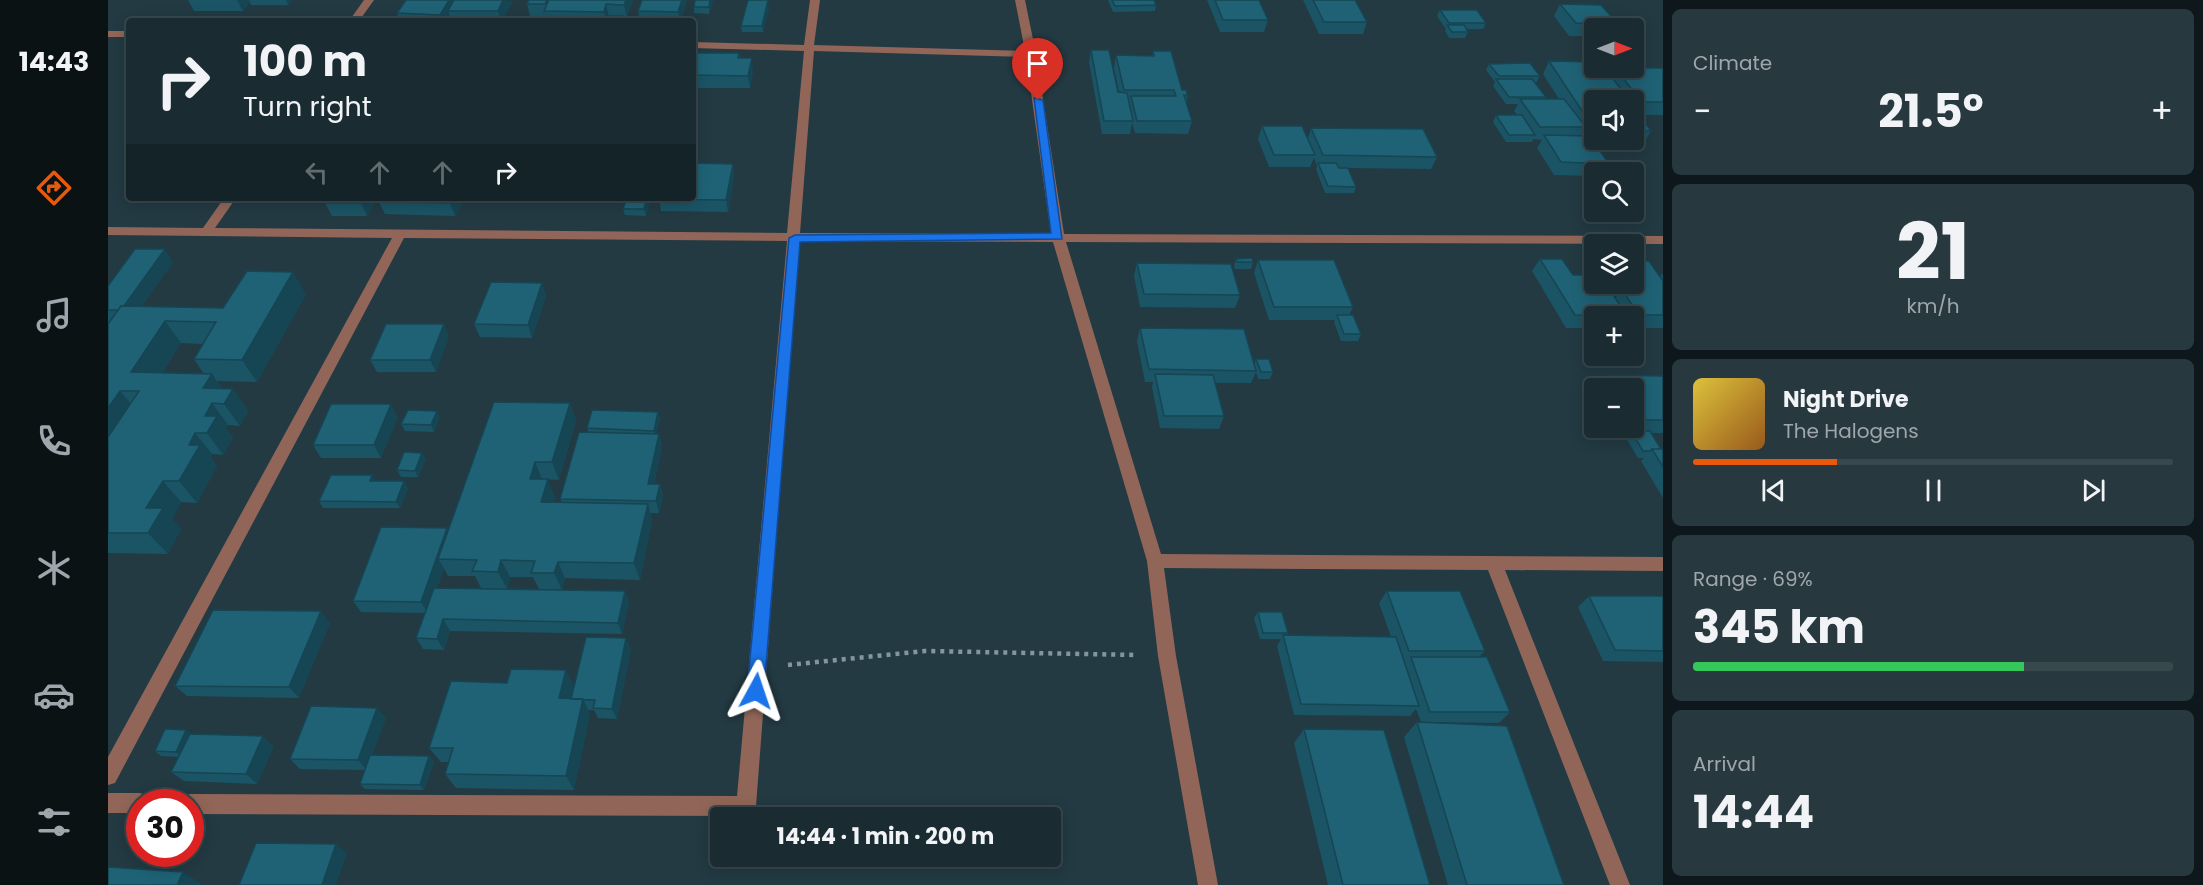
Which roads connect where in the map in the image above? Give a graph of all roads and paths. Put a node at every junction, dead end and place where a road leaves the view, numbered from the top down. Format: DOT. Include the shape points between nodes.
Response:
graph roads {
  1 [pos="369,0"];
  2 [pos="815,0"];
  3 [pos="1020,0"];
  4 [pos="356,18"];
  5 [pos="108,34"];
  6 [pos="126,34"];
  7 [pos="696,45"];
  8 [pos="809,47"];
  9 [pos="1031,54"];
  10 [pos="228,201"];
  11 [pos="108,231"];
  12 [pos="206,233"];
  13 [pos="400,235"];
  14 [pos="1058,236"];
  15 [pos="795,238"];
  16 [pos="1663,240"];
  17 [pos="1155,561"];
  18 [pos="1494,563"];
  19 [pos="1663,564"];
  20 [pos="1167,656"];
  21 [pos="758,668"];
  22 [pos="108,776"];
  23 [pos="108,803"];
  24 [pos="126,803"];
  25 [pos="204,804"];
  26 [pos="1208,885"];
  27 [pos="1620,885"];
  1 -- 4 [label="street"];
  2 -- 8 [label="street"];
  3 -- 9 [label="street"];
  5 -- 6 [label="street"];
  7 -- 8 [label="street"];
  8 -- 9 [label="street"];
  8 -- 15 [label="street"];
  9 -- 14 [label="street"];
  10 -- 12 [label="street"];
  11 -- 12 [label="street"];
  12 -- 13 [label="street"];
  13 -- 15 [label="street"];
  13 -- 22 [label="street"];
  14 -- 15 [label="street"];
  14 -- 16 [label="street"];
  14 -- 17 [label="street"];
  15 -- 21 [label="street"];
  17 -- 18 [label="street"];
  17 -- 20 [label="street"];
  18 -- 19 [label="street"];
  18 -- 27 [label="street"];
  20 -- 21 [label="path" via="925,651"];
  20 -- 26 [label="street"];
  21 -- 25 [label="street" via="746,806"];
  23 -- 24 [label="street"];
}
